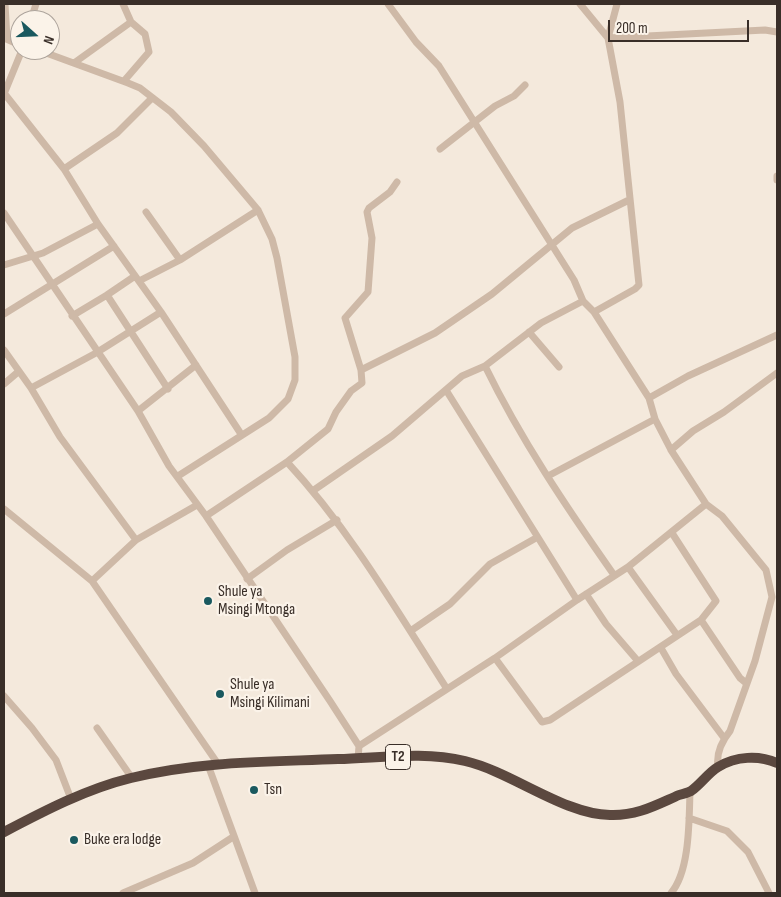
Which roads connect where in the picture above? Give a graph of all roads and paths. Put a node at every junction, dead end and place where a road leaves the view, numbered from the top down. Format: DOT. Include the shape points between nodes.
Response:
graph roads {
  1 [pos="5,4"];
  2 [pos="123,4"];
  3 [pos="388,4"];
  4 [pos="580,4"];
  5 [pos="617,4"];
  6 [pos="131,22"];
  7 [pos="777,32"];
  8 [pos="6,38"];
  9 [pos="608,38"];
  10 [pos="60,58"];
  11 [pos="18,60"];
  12 [pos="74,63"];
  13 [pos="124,81"];
  14 [pos="525,85"];
  15 [pos="4,93"];
  16 [pos="152,98"];
  17 [pos="475,121"];
  18 [pos="440,149"];
  19 [pos="64,169"];
  20 [pos="777,176"];
  21 [pos="777,180"];
  22 [pos="397,182"];
  23 [pos="629,200"];
  24 [pos="258,210"];
  25 [pos="146,212"];
  26 [pos="4,214"];
  27 [pos="98,224"];
  28 [pos="552,245"];
  29 [pos="114,246"];
  30 [pos="32,256"];
  31 [pos="180,260"];
  32 [pos="4,265"];
  33 [pos="137,278"];
  34 [pos="51,285"];
  35 [pos="108,295"];
  36 [pos="584,301"];
  37 [pos="161,312"];
  38 [pos="594,312"];
  39 [pos="4,314"];
  40 [pos="72,316"];
  41 [pos="130,332"];
  42 [pos="529,332"];
  43 [pos="777,335"];
  44 [pos="4,350"];
  45 [pos="96,353"];
  46 [pos="196,366"];
  47 [pos="485,366"];
  48 [pos="559,367"];
  49 [pos="361,370"];
  50 [pos="18,372"];
  51 [pos="777,372"];
  52 [pos="4,384"];
  53 [pos="31,388"];
  54 [pos="168,388"];
  55 [pos="446,390"];
  56 [pos="649,398"];
  57 [pos="138,412"];
  58 [pos="655,419"];
  59 [pos="241,434"];
  60 [pos="670,450"];
  61 [pos="287,462"];
  62 [pos="178,476"];
  63 [pos="548,476"];
  64 [pos="314,490"];
  65 [pos="706,504"];
  66 [pos="197,505"];
  67 [pos="4,509"];
  68 [pos="206,516"];
  69 [pos="337,520"];
  70 [pos="672,533"];
  71 [pos="536,538"];
  72 [pos="136,540"];
  73 [pos="628,567"];
  74 [pos="614,575"];
  75 [pos="247,579"];
  76 [pos="92,581"];
  77 [pos="586,594"];
  78 [pos="577,600"];
  79 [pos="700,620"];
  80 [pos="412,630"];
  81 [pos="677,635"];
  82 [pos="661,648"];
  83 [pos="495,658"];
  84 [pos="637,660"];
  85 [pos="746,683"];
  86 [pos="447,689"];
  87 [pos="4,696"];
  88 [pos="97,728"];
  89 [pos="724,738"];
  90 [pos="359,746"];
  91 [pos="358,759"];
  92 [pos="777,763"];
  93 [pos="213,765"];
  94 [pos="718,767"];
  95 [pos="132,778"];
  96 [pos="690,791"];
  97 [pos="71,799"];
  98 [pos="690,818"];
  99 [pos="4,832"];
  100 [pos="233,837"];
  101 [pos="123,893"];
  102 [pos="255,893"];
  103 [pos="671,893"];
  104 [pos="769,893"];
  1 -- 8 [label="street"];
  2 -- 6 [label="street"];
  3 -- 17 [label="street" via="416,42 439,66"];
  4 -- 9 [label="street"];
  5 -- 9 [label="street"];
  6 -- 12 [label="street"];
  6 -- 13 [label="street" via="145,34 149,52"];
  7 -- 9 [label="street"];
  9 -- 23 [label="street" via="620,102"];
  10 -- 12 [label="street"];
  11 -- 15 [label="street"];
  12 -- 13 [label="street"];
  13 -- 16 [label="street"];
  14 -- 17 [label="street"];
  15 -- 19 [label="street"];
  16 -- 19 [label="street" via="117,133"];
  16 -- 24 [label="street" via="172,112"];
  17 -- 18 [label="street"];
  17 -- 28 [label="street"];
  19 -- 27 [label="street"];
  20 -- 21 [label="street"];
  22 -- 49 [label="street" via="367,212 372,238 368,292 345,318"];
  23 -- 28 [label="street" via="572,228"];
  23 -- 38 [label="street" via="638,284 636,289"];
  24 -- 31 [label="street"];
  24 -- 59 [label="street" via="277,258 296,370 288,399 269,418"];
  25 -- 31 [label="street"];
  26 -- 30 [label="street"];
  27 -- 29 [label="street"];
  27 -- 30 [label="street"];
  28 -- 36 [label="street"];
  28 -- 49 [label="street" via="492,294 435,333"];
  29 -- 33 [label="street"];
  29 -- 34 [label="street"];
  30 -- 32 [label="street"];
  30 -- 34 [label="street"];
  31 -- 33 [label="street"];
  33 -- 35 [label="street"];
  33 -- 37 [label="street"];
  34 -- 39 [label="street"];
  34 -- 40 [label="street"];
  35 -- 40 [label="street"];
  35 -- 41 [label="street"];
  36 -- 38 [label="street"];
  36 -- 42 [label="street"];
  37 -- 41 [label="street"];
  37 -- 46 [label="street"];
  38 -- 56 [label="street"];
  40 -- 45 [label="street"];
  41 -- 45 [label="street"];
  41 -- 54 [label="street"];
  42 -- 47 [label="street"];
  42 -- 48 [label="street"];
  43 -- 56 [label="street" via="688,376"];
  44 -- 50 [label="street"];
  45 -- 53 [label="street"];
  45 -- 57 [label="street"];
  46 -- 54 [label="street"];
  46 -- 59 [label="street"];
  47 -- 55 [label="street" via="462,376"];
  47 -- 63 [label="street"];
  49 -- 61 [label="street" via="362,383 351,391 328,429"];
  50 -- 52 [label="street"];
  50 -- 53 [label="street"];
  51 -- 60 [label="street"];
  53 -- 72 [label="street" via="60,437"];
  54 -- 57 [label="street"];
  55 -- 64 [label="street" via="392,436"];
  55 -- 71 [label="street"];
  56 -- 58 [label="street"];
  57 -- 62 [label="street"];
  58 -- 60 [label="street"];
  58 -- 63 [label="street"];
  59 -- 62 [label="street"];
  60 -- 65 [label="street"];
  61 -- 64 [label="street"];
  61 -- 68 [label="street"];
  62 -- 66 [label="street"];
  63 -- 74 [label="street"];
  64 -- 69 [label="street"];
  65 -- 70 [label="street"];
  65 -- 85 [label="street" via="722,516 758,556 771,584 772,597"];
  66 -- 68 [label="street"];
  66 -- 72 [label="street"];
  67 -- 76 [label="street"];
  68 -- 75 [label="street"];
  69 -- 75 [label="street"];
  69 -- 80 [label="street"];
  70 -- 73 [label="street"];
  70 -- 79 [label="street" via="716,601"];
  71 -- 78 [label="street"];
  71 -- 80 [label="street" via="490,564 450,604"];
  72 -- 76 [label="street"];
  73 -- 74 [label="street"];
  73 -- 81 [label="street"];
  74 -- 77 [label="street"];
  75 -- 90 [label="street"];
  76 -- 93 [label="street"];
  77 -- 78 [label="street"];
  77 -- 84 [label="street" via="606,624"];
  78 -- 83 [label="street"];
  79 -- 81 [label="street"];
  79 -- 85 [label="street"];
  80 -- 86 [label="street"];
  81 -- 82 [label="street"];
  82 -- 84 [label="street"];
  82 -- 89 [label="street" via="676,674"];
  83 -- 84 [label="street" via="542,722 550,720"];
  83 -- 86 [label="street"];
  85 -- 89 [label="street" via="730,731"];
  86 -- 90 [label="street"];
  87 -- 97 [label="street" via="56,760"];
  88 -- 95 [label="street"];
  89 -- 94 [label="street" via="717,758"];
  90 -- 91 [label="street"];
  91 -- 93 [label="highway, T2"];
  91 -- 96 [label="highway, T2" via="432,756 464,761 491,768 567,804 608,815 649,810"];
  92 -- 94 [label="highway, T2" via="740,758"];
  93 -- 95 [label="highway, T2"];
  93 -- 100 [label="street"];
  94 -- 96 [label="highway, T2"];
  95 -- 97 [label="highway, T2"];
  96 -- 98 [label="street"];
  97 -- 99 [label="highway, T2"];
  98 -- 103 [label="street" via="681,876"];
  98 -- 104 [label="street" via="727,831 748,852"];
  100 -- 101 [label="street" via="193,863"];
  100 -- 102 [label="street"];
}
